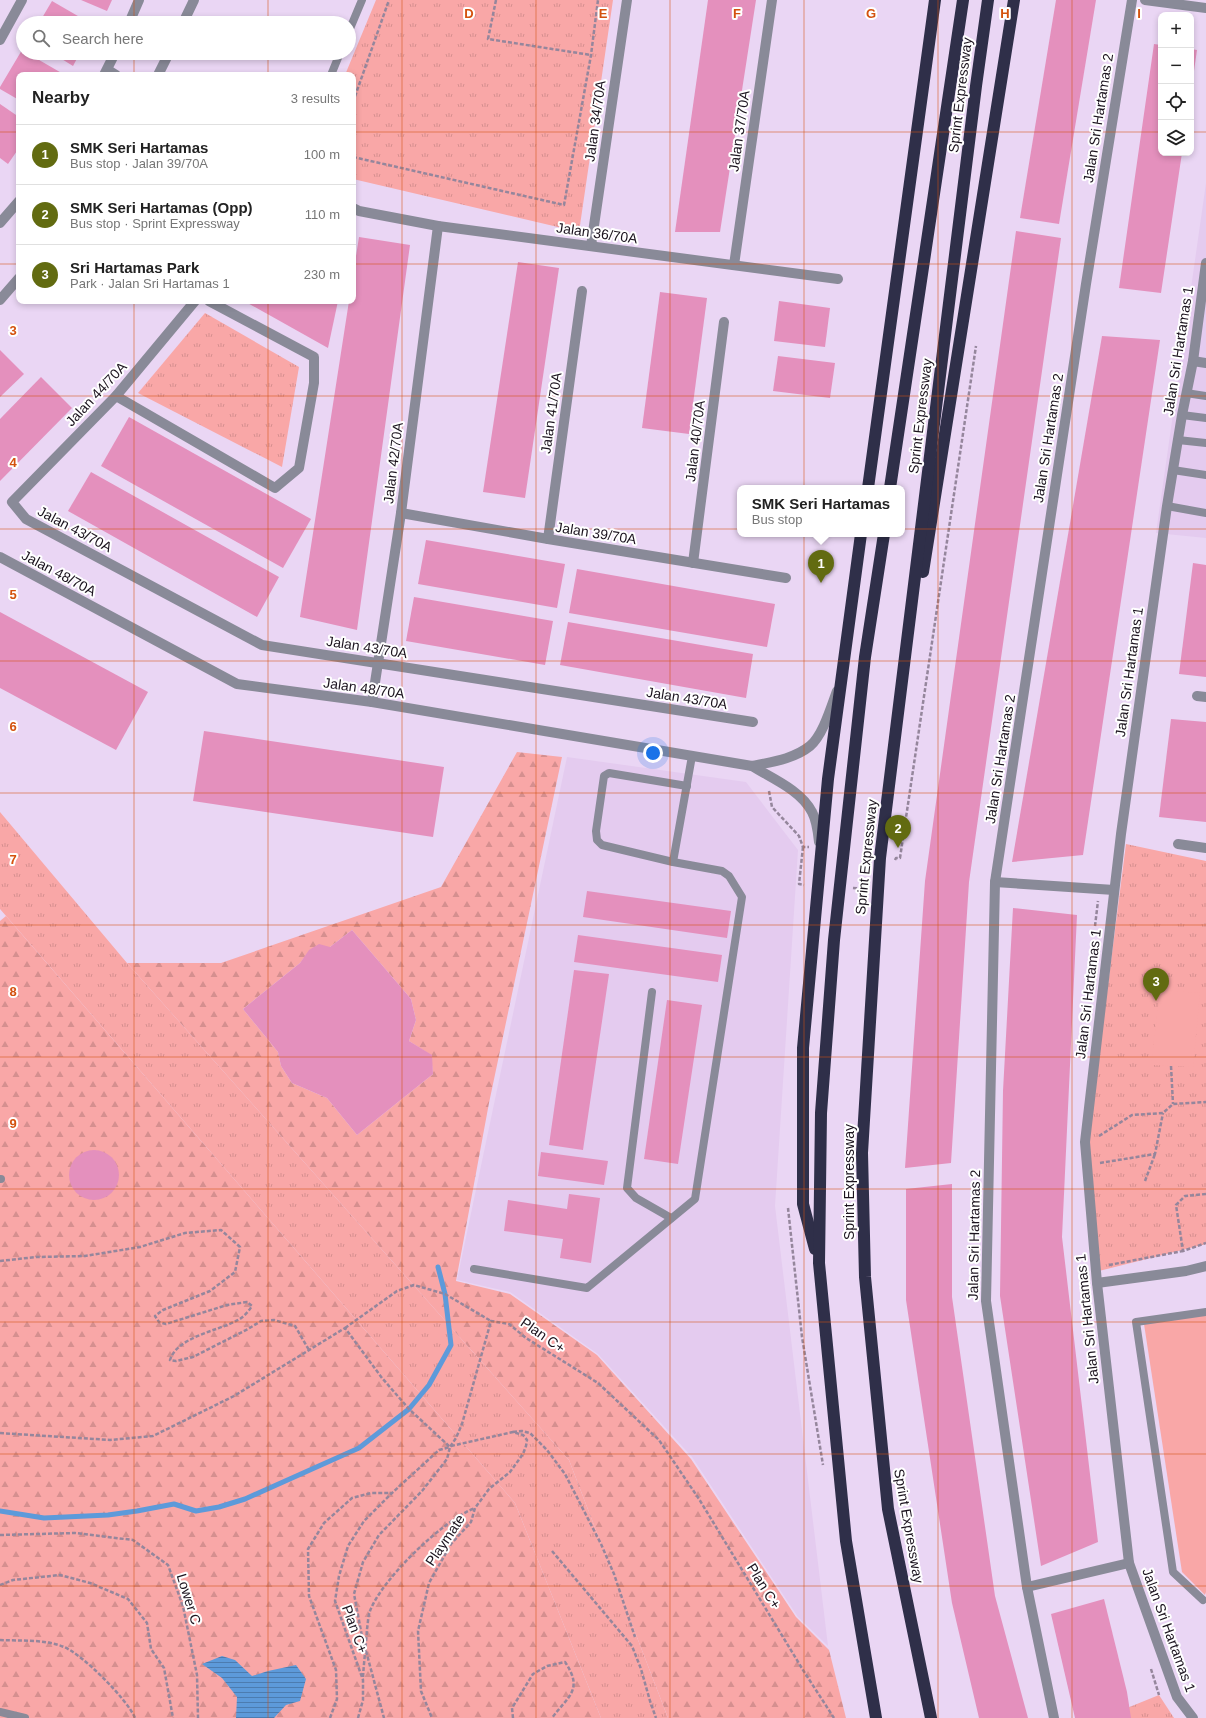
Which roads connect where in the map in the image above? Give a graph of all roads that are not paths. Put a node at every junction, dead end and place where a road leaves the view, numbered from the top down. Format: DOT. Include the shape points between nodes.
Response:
graph roads {
  1 [pos="22,0"];
  2 [pos="139,0"];
  3 [pos="194,0"];
  4 [pos="362,0"];
  5 [pos="627,0"];
  6 [pos="772,0"];
  7 [pos="935,0"];
  8 [pos="963,0"];
  9 [pos="988,0"];
  10 [pos="1014,0"];
  11 [pos="1132,0"];
  12 [pos="1145,0"];
  13 [pos="1206,8"];
  14 [pos="132,16"];
  15 [pos="186,16"];
  16 [pos="355,16"];
  17 [pos="0,40"];
  18 [pos="113,60"];
  19 [pos="166,60"];
  20 [pos="337,60"];
  21 [pos="109,72"];
  22 [pos="160,72"];
  23 [pos="332,72"];
  24 [pos="16,204"];
  25 [pos="356,210"];
  26 [pos="0,223"];
  27 [pos="438,226"];
  28 [pos="591,246"];
  29 [pos="1206,263"];
  30 [pos="734,265"];
  31 [pos="838,278"];
  32 [pos="16,281"];
  33 [pos="582,291"];
  34 [pos="0,300"];
  35 [pos="193,304"];
  36 [pos="215,304"];
  37 [pos="724,322"];
  38 [pos="1202,323"];
  39 [pos="1193,361"];
  40 [pos="1206,363"];
  41 [pos="1186,393"];
  42 [pos="116,396"];
  43 [pos="1206,396"];
  44 [pos="1182,415"];
  45 [pos="1206,418"];
  46 [pos="1178,440"];
  47 [pos="1206,443"];
  48 [pos="1173,470"];
  49 [pos="1206,475"];
  50 [pos="868,485"];
  51 [pos="890,485"];
  52 [pos="12,502"];
  53 [pos="1167,506"];
  54 [pos="401,513"];
  55 [pos="1206,513"];
  56 [pos="861,537"];
  57 [pos="884,537"];
  58 [pos="548,539"];
  59 [pos="0,557"];
  60 [pos="693,563"];
  61 [pos="786,578"];
  62 [pos="378,663"];
  63 [pos="841,679"];
  64 [pos="372,702"];
  65 [pos="753,722"];
  66 [pos="893,750"];
  67 [pos="692,756"];
  68 [pos="752,766"];
  69 [pos="687,786"];
  70 [pos="1178,844"];
  71 [pos="1206,848"];
  72 [pos="821,857"];
  73 [pos="673,862"];
  74 [pos="995,882"];
  75 [pos="1114,890"];
  76 [pos="652,992"];
  77 [pos="671,1218"];
  78 [pos="819,1263"];
  79 [pos="1206,1266"];
  80 [pos="474,1269"];
  81 [pos="1097,1283"];
  82 [pos="1206,1312"];
  83 [pos="1129,1563"];
  84 [pos="1027,1587"];
  85 [pos="1203,1600"];
  86 [pos="0,1712"];
  87 [pos="25,1718"];
  88 [pos="876,1718"];
  89 [pos="931,1718"];
  90 [pos="1054,1718"];
  91 [pos="1193,1718"];
  1 -- 17 [label="street"];
  2 -- 14 [label="street"];
  3 -- 15 [label="street"];
  4 -- 16 [label="lane"];
  5 -- 28 [label="street, Jalan 34/70A"];
  6 -- 30 [label="street, Jalan 37/70A"];
  7 -- 50 [label="highway"];
  8 -- 51 [label="highway, Sprint Expressway"];
  9 -- 66 [label="highway, Sprint Expressway"];
  10 -- 66 [label="highway" via="936,498"];
  11 -- 74 [label="street, Jalan Sri Hartamas 2" via="1088,269"];
  12 -- 13 [label="street"];
  18 -- 21 [label="street"];
  19 -- 22 [label="street"];
  20 -- 23 [label="lane"];
  24 -- 26 [label="street"];
  25 -- 27 [label="street, Jalan 36/70A"];
  27 -- 28 [label="street, Jalan 36/70A"];
  27 -- 54 [label="street, Jalan 42/70A"];
  28 -- 30 [label="street, Jalan 36/70A"];
  29 -- 38 [label="street, Jalan Sri Hartamas 1"];
  30 -- 31 [label="street, Jalan 36/70A"];
  32 -- 34 [label="street"];
  33 -- 58 [label="street, Jalan 41/70A"];
  35 -- 42 [label="street, Jalan 44/70A"];
  36 -- 42 [label="street" via="314,357 314,383 298,468 275,488"];
  37 -- 60 [label="street, Jalan 40/70A"];
  38 -- 39 [label="street, Jalan Sri Hartamas 1"];
  39 -- 40 [label="street"];
  39 -- 41 [label="street, Jalan Sri Hartamas 1"];
  41 -- 43 [label="lane"];
  41 -- 44 [label="street, Jalan Sri Hartamas 1"];
  42 -- 52 [label="street, Jalan 44/70A"];
  44 -- 45 [label="lane"];
  44 -- 46 [label="street, Jalan Sri Hartamas 1"];
  46 -- 47 [label="lane"];
  46 -- 48 [label="street, Jalan Sri Hartamas 1"];
  48 -- 49 [label="lane"];
  48 -- 53 [label="street, Jalan Sri Hartamas 1"];
  52 -- 62 [label="street, Jalan 43/70A" via="26,519 262,645"];
  53 -- 55 [label="lane"];
  53 -- 75 [label="street, Jalan Sri Hartamas 1"];
  54 -- 58 [label="street, Jalan 39/70A"];
  54 -- 62 [label="street, Jalan 42/70A"];
  56 -- 63 [label="highway"];
  57 -- 78 [label="highway, Sprint Expressway" via="865,657 834,940 821,1113"];
  58 -- 60 [label="street, Jalan 39/70A"];
  59 -- 64 [label="street, Jalan 48/70A" via="237,684"];
  60 -- 61 [label="street, Jalan 39/70A"];
  62 -- 64 [label="street, Jalan 42/70A"];
  62 -- 65 [label="street, Jalan 43/70A"];
  63 -- 68 [label="street, Jalan 48/70A" via="818,735 810,746 796,754"];
  63 -- 72 [label="highway"];
  64 -- 67 [label="street, Jalan 48/70A"];
  66 -- 89 [label="highway, Sprint Expressway" via="877,896 862,1153 865,1277 888,1509"];
  67 -- 68 [label="street, Jalan 48/70A"];
  67 -- 69 [label="lane"];
  68 -- 72 [label="street, Jalan 48/70A" via="804,800 812,812 817,828"];
  69 -- 73 [label="lane"];
  69 -- 73 [label="lane" via="609,773 604,776 597,840 602,845"];
  70 -- 71 [label="street"];
  72 -- 78 [label="highway" via="803,1048 803,1204"];
  73 -- 77 [label="lane" via="722,871 729,876 742,897 695,1199"];
  74 -- 75 [label="street"];
  74 -- 84 [label="street, Jalan Sri Hartamas 2" via="986,1301"];
  75 -- 81 [label="street, Jalan Sri Hartamas 1" via="1085,1142"];
  76 -- 77 [label="lane" via="627,1188 636,1198"];
  77 -- 80 [label="lane" via="587,1288"];
  78 -- 88 [label="highway, Sprint Expressway" via="846,1541"];
  79 -- 81 [label="street" via="1186,1272"];
  81 -- 83 [label="street, Jalan Sri Hartamas 1"];
  82 -- 85 [label="lane" via="1136,1322 1173,1572"];
  83 -- 84 [label="street"];
  83 -- 91 [label="street, Jalan Sri Hartamas 1" via="1176,1696"];
  84 -- 90 [label="street, Jalan Sri Hartamas 2"];
  86 -- 87 [label="lane"];
}
